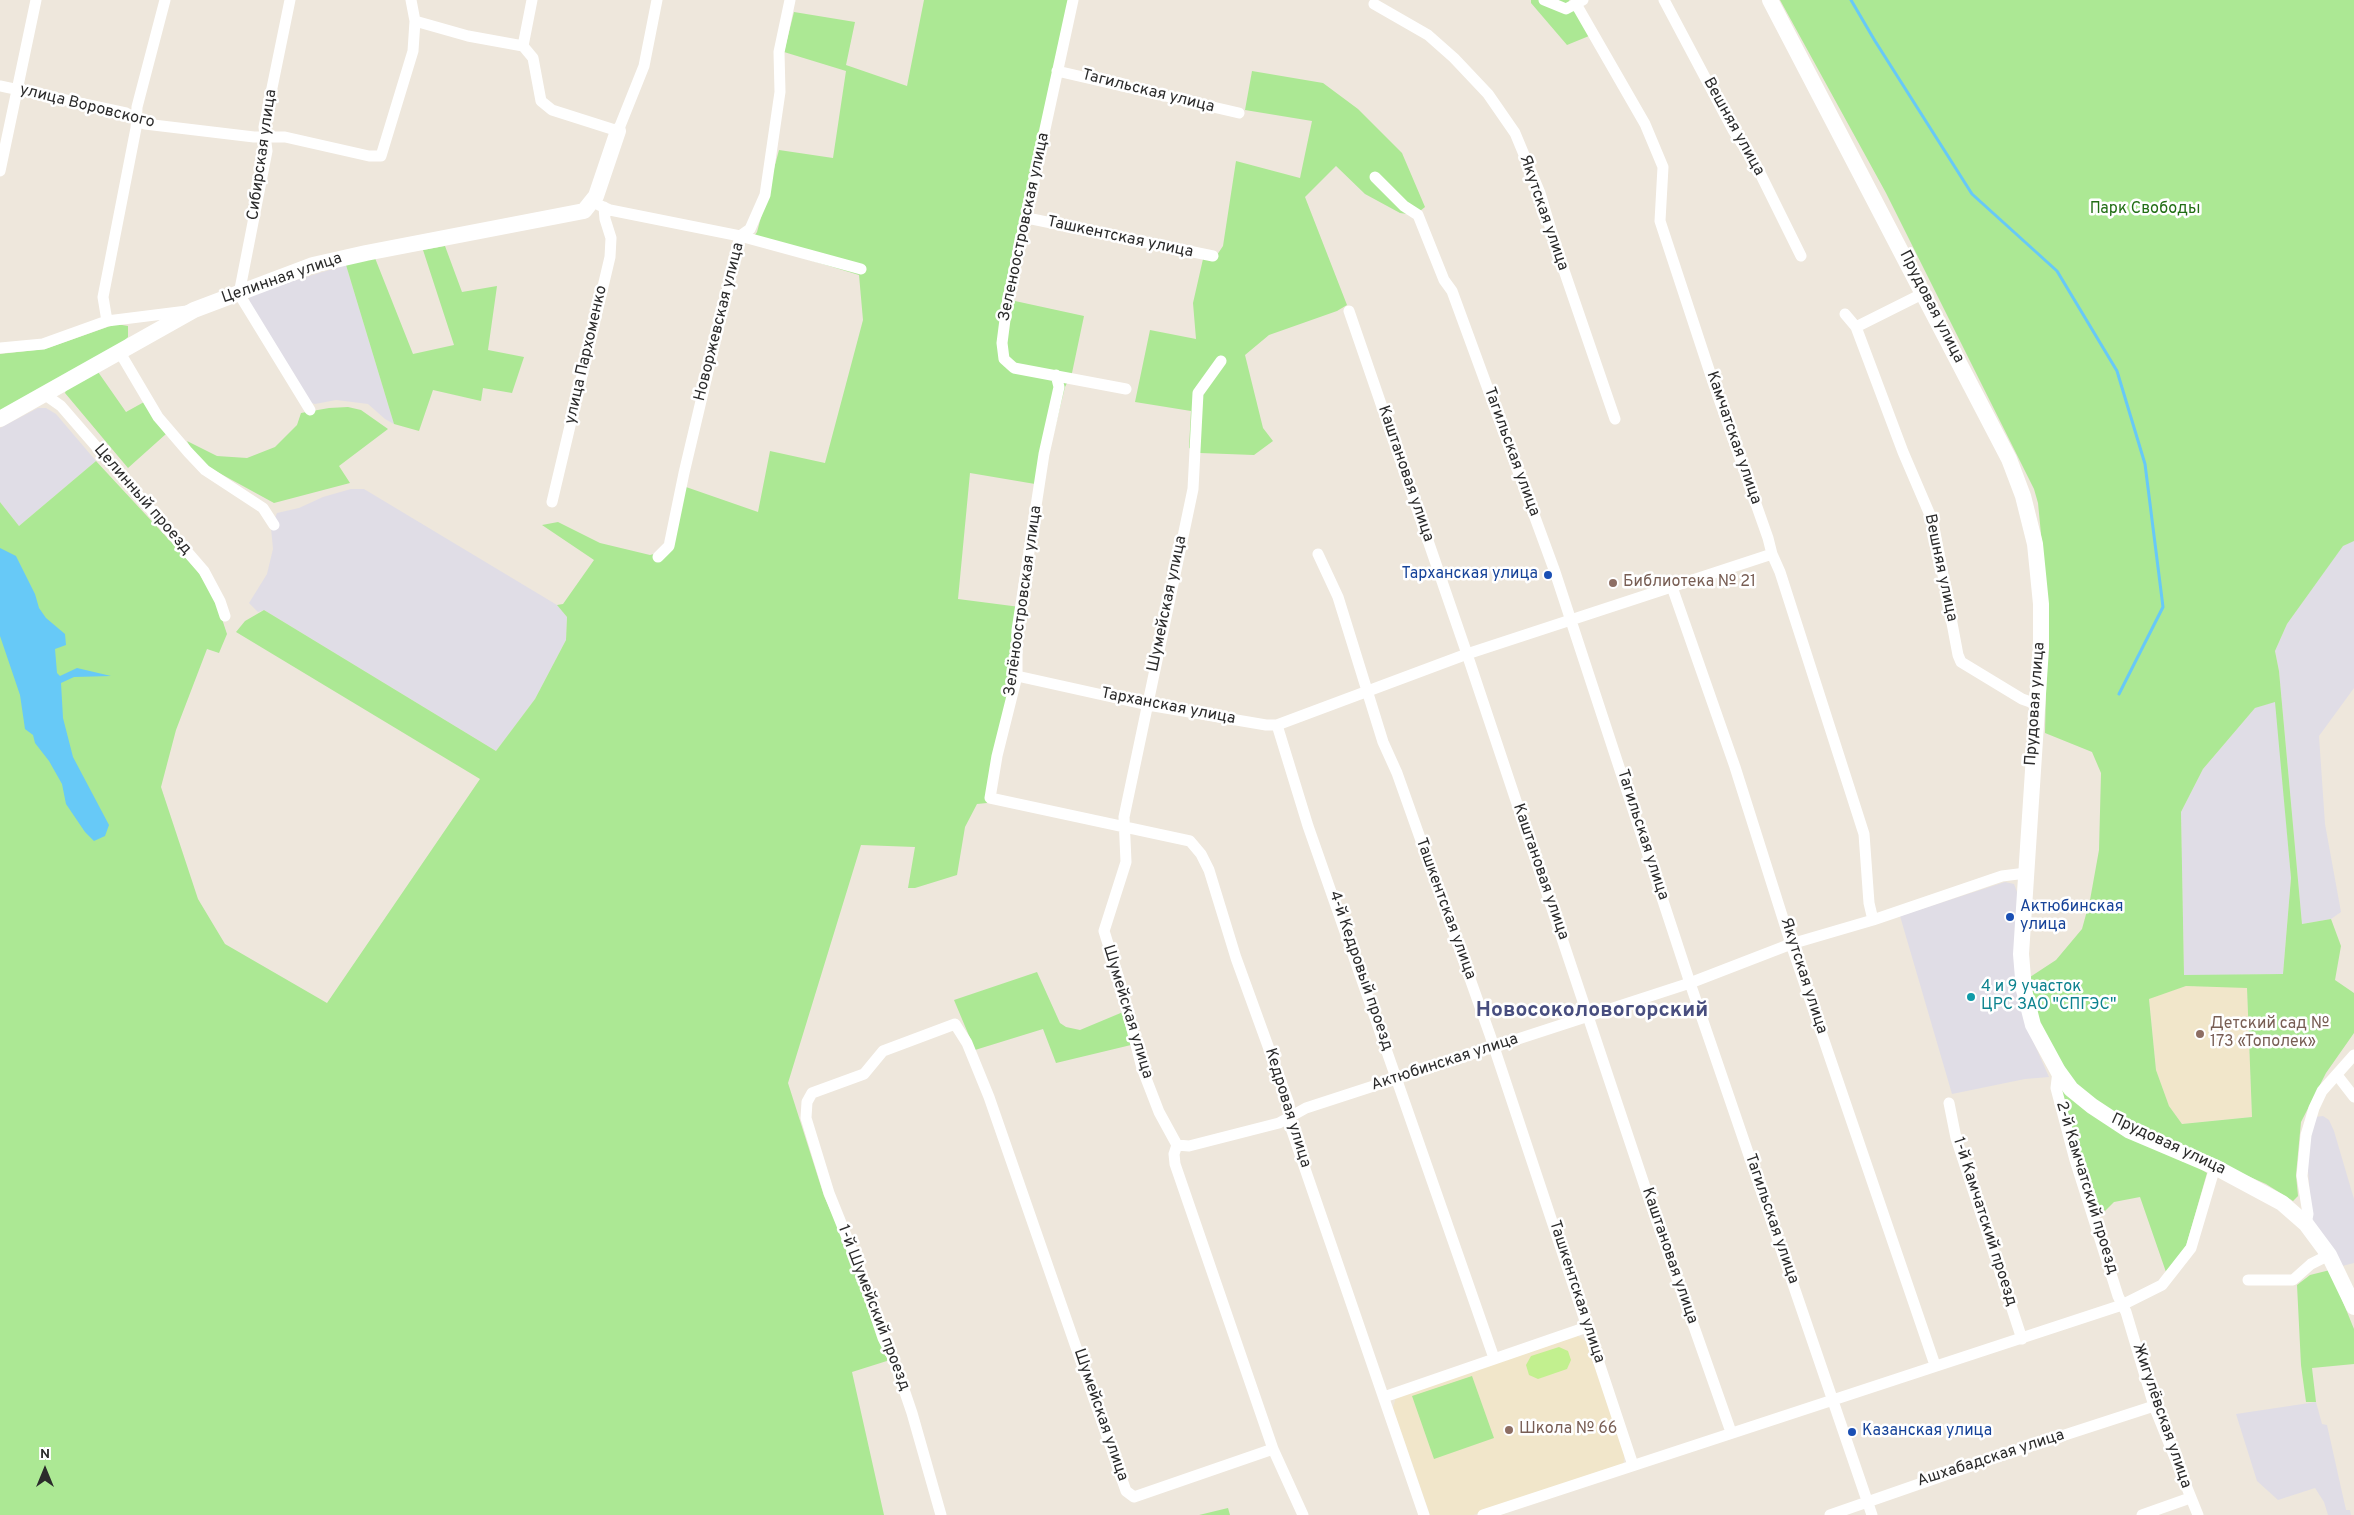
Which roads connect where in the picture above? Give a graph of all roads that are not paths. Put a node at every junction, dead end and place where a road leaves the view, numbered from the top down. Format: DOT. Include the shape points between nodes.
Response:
graph roads {
  1 [pos="36,0"];
  2 [pos="165,0"];
  3 [pos="290,0"];
  4 [pos="411,0"];
  5 [pos="532,0"];
  6 [pos="658,0"];
  7 [pos="790,0"];
  8 [pos="1073,0"];
  9 [pos="1544,0"];
  10 [pos="1664,0"];
  11 [pos="1770,0"];
  12 [pos="1580,2"];
  13 [pos="1374,4"];
  14 [pos="415,20"];
  15 [pos="523,46"];
  16 [pos="1057,71"];
  17 [pos="0,86"];
  18 [pos="18,89"];
  19 [pos="1239,113"];
  20 [pos="136,118"];
  21 [pos="618,130"];
  22 [pos="266,138"];
  23 [pos="0,171"];
  24 [pos="1375,177"];
  25 [pos="598,204"];
  26 [pos="1027,218"];
  27 [pos="740,236"];
  28 [pos="1213,256"];
  29 [pos="1801,256"];
  30 [pos="861,269"];
  31 [pos="239,294"];
  32 [pos="1924,294"];
  33 [pos="194,310"];
  34 [pos="1350,311"];
  35 [pos="1846,314"];
  36 [pos="106,320"];
  37 [pos="1856,327"];
  38 [pos="0,348"];
  39 [pos="119,351"];
  40 [pos="1221,361"];
  41 [pos="1056,374"];
  42 [pos="1126,389"];
  43 [pos="44,394"];
  44 [pos="310,410"];
  45 [pos="0,419"];
  46 [pos="1615,419"];
  47 [pos="552,502"];
  48 [pos="274,524"];
  49 [pos="1318,554"];
  50 [pos="1772,554"];
  51 [pos="658,557"];
  52 [pos="1672,587"];
  53 [pos="225,616"];
  54 [pos="1571,621"];
  55 [pos="1467,654"];
  56 [pos="1017,676"];
  57 [pos="1367,690"];
  58 [pos="2036,704"];
  59 [pos="1148,705"];
  60 [pos="1277,724"];
  61 [pos="990,798"];
  62 [pos="1124,826"];
  63 [pos="2026,873"];
  64 [pos="1873,920"];
  65 [pos="1791,944"];
  66 [pos="1690,983"];
  67 [pos="1589,1016"];
  68 [pos="955,1024"];
  69 [pos="1494,1046"];
  70 [pos="2354,1055"];
  71 [pos="2058,1071"];
  72 [pos="2337,1075"];
  73 [pos="1398,1078"];
  74 [pos="2354,1097"];
  75 [pos="1950,1103"];
  76 [pos="1290,1117"];
  77 [pos="1178,1145"];
  78 [pos="2215,1167"];
  79 [pos="2306,1224"];
  80 [pos="2329,1255"];
  81 [pos="2248,1280"];
  82 [pos="2122,1305"];
  83 [pos="2354,1308"];
  84 [pos="1587,1327"];
  85 [pos="2022,1339"];
  86 [pos="1494,1358"];
  87 [pos="1935,1365"];
  88 [pos="1384,1397"];
  89 [pos="1832,1399"];
  90 [pos="2154,1406"];
  91 [pos="1731,1432"];
  92 [pos="1273,1449"];
  93 [pos="1633,1465"];
  94 [pos="2190,1498"];
  95 [pos="1867,1502"];
  96 [pos="942,1515"];
  97 [pos="1303,1515"];
  98 [pos="1424,1515"];
  99 [pos="1483,1515"];
  100 [pos="1830,1515"];
  101 [pos="1872,1515"];
  102 [pos="2142,1515"];
  103 [pos="2198,1515"];
  1 -- 18 [label="street"];
  2 -- 20 [label="street"];
  3 -- 22 [label="street, Сибирская улица" via="264,126"];
  4 -- 14 [label="street"];
  5 -- 15 [label="street"];
  6 -- 21 [label="street" via="644,66"];
  7 -- 27 [label="street, Новоржевская улица" via="779,52 780,92 764,195 750,229"];
  8 -- 16 [label="street, Зеленоостровская улица"];
  9 -- 12 [label="street, Камчатская улица" via="1566,9"];
  10 -- 29 [label="street, Вешняя улица" via="1733,130 1757,167"];
  11 -- 32 [label="main road, Прудовая улица"];
  12 -- 50 [label="street, Камчатская улица" via="1645,124 1663,167 1660,221"];
  13 -- 46 [label="street, Якутская улица" via="1428,35 1454,58 1488,94 1515,133 1540,193 1556,250"];
  14 -- 15 [label="street" via="468,36"];
  14 -- 22 [label="street, улица Воровского" via="413,51 381,156 285,137"];
  15 -- 21 [label="street" via="533,58 542,101 552,110"];
  16 -- 19 [label="street, Тагильская улица" via="1206,108"];
  16 -- 26 [label="street, Зеленоостровская улица"];
  17 -- 18 [label="street, улица Воровского"];
  18 -- 20 [label="street, улица Воровского"];
  18 -- 23 [label="street"];
  20 -- 22 [label="street, улица Воровского" via="145,124"];
  20 -- 36 [label="street" via="103,298"];
  21 -- 25 [label="main road"];
  22 -- 31 [label="street, Сибирская улица" via="267,151"];
  24 -- 54 [label="street, Тагильская улица" via="1404,206 1418,215 1425,228 1444,280 1452,291"];
  25 -- 27 [label="street"];
  25 -- 31 [label="main road, Целинная улица" via="566,216 366,252 313,265"];
  25 -- 47 [label="street, улица Пархоменко" via="611,238 610,257"];
  26 -- 28 [label="street, Ташкентская улица"];
  26 -- 41 [label="street, Зеленоостровская улица" via="1007,304 1002,344 1004,358 1014,368"];
  27 -- 30 [label="street"];
  27 -- 51 [label="street, Новоржевская улица" via="669,546"];
  31 -- 33 [label="main road, Целинная улица"];
  31 -- 44 [label="street"];
  32 -- 37 [label="street"];
  32 -- 58 [label="main road, Прудовая улица" via="2009,458 2023,496 2035,544 2042,604"];
  33 -- 36 [label="street, Целинная улица"];
  33 -- 39 [label="main road"];
  34 -- 55 [label="street, Каштановая улица"];
  35 -- 37 [label="street, Вешняя улица"];
  36 -- 38 [label="street, Целинная улица" via="43,344"];
  37 -- 58 [label="street, Вешняя улица" via="1933,522 1958,655 1962,662 2022,699"];
  39 -- 43 [label="main road"];
  39 -- 48 [label="street" via="158,417 188,452 205,470 264,508"];
  40 -- 59 [label="street, Шумейская улица" via="1198,392 1192,488"];
  41 -- 42 [label="street, Зеленоостровская улица"];
  41 -- 56 [label="street, Зелёноостровская улица" via="1059,387 1044,454 1017,630"];
  43 -- 45 [label="main road"];
  43 -- 53 [label="street, Целинный проезд" via="60,406 204,571"];
  49 -- 57 [label="street, Ташкентская улица" via="1338,597"];
  50 -- 52 [label="street, Тарханская улица"];
  50 -- 64 [label="street, Камчатская улица" via="1864,834"];
  52 -- 54 [label="street, Тарханская улица"];
  52 -- 65 [label="street, Якутская улица" via="1735,767"];
  54 -- 55 [label="street, Тарханская улица"];
  54 -- 66 [label="street, Тагильская улица"];
  55 -- 57 [label="street, Тарханская улица"];
  55 -- 67 [label="street, Каштановая улица"];
  56 -- 59 [label="street, Тарханская улица"];
  56 -- 61 [label="street, Зелёноостровская улица"];
  57 -- 60 [label="street, Тарханская улица"];
  57 -- 69 [label="street, Ташкентская улица"];
  58 -- 63 [label="main road, Прудовая улица"];
  59 -- 60 [label="street, Тарханская улица"];
  59 -- 62 [label="street, Шумейская улица"];
  60 -- 73 [label="street, 4-й Кедровый проезд" via="1308,826"];
  61 -- 62 [label="street, Кедровая улица"];
  62 -- 76 [label="street, Кедровая улица" via="1190,841 1201,854 1289,1104"];
  62 -- 77 [label="street, Шумейская улица" via="1126,862 1106,919 1104,938 1119,979 1142,1068 1158,1112"];
  63 -- 64 [label="street, Актюбинская улица" via="2002,876"];
  63 -- 71 [label="main road, Прудовая улица" via="2021,954 2024,990 2033,1025"];
  64 -- 65 [label="street, Актюбинская улица"];
  65 -- 66 [label="street, Актюбинская улица"];
  65 -- 87 [label="street, Якутская улица"];
  66 -- 67 [label="street, Актюбинская улица"];
  66 -- 89 [label="street, Тагильская улица"];
  67 -- 69 [label="street, Актюбинская улица"];
  67 -- 91 [label="street, Каштановая улица"];
  68 -- 92 [label="street, Шумейская улица" via="967,1043 989,1097 1126,1491 1134,1497"];
  68 -- 96 [label="street, 1-й Шумейский проезд" via="884,1051 864,1074 812,1093 807,1102 806,1118 829,1193 897,1369"];
  69 -- 73 [label="street, Актюбинская улица"];
  69 -- 84 [label="street, Ташкентская улица"];
  70 -- 72 [label="street"];
  71 -- 78 [label="main road, Прудовая улица" via="2071,1089 2130,1131"];
  71 -- 82 [label="street, 2-й Камчатский проезд" via="2056,1088 2075,1160"];
  72 -- 74 [label="street"];
  72 -- 79 [label="street" via="2322,1091 2306,1135 2302,1176 2308,1214"];
  73 -- 76 [label="street, Актюбинская улица" via="1306,1108"];
  73 -- 86 [label="street, 4-й Кедровый проезд"];
  75 -- 85 [label="street, 1-й Камчатский проезд" via="1956,1138"];
  76 -- 77 [label="street, Актюбинская улица" via="1279,1123 1190,1146"];
  76 -- 88 [label="street, Кедровая улица"];
  77 -- 92 [label="street" via="1174,1154 1176,1164"];
  78 -- 79 [label="main road, Прудовая улица" via="2282,1203"];
  78 -- 82 [label="street" via="2191,1248 2162,1285"];
  79 -- 80 [label="main road, Прудовая улица"];
  80 -- 81 [label="street" via="2311,1264 2293,1280"];
  80 -- 83 [label="main road, Прудовая улица"];
  82 -- 85 [label="street"];
  82 -- 90 [label="street, Жигулёвская улица"];
  84 -- 86 [label="street"];
  84 -- 93 [label="street, Ташкентская улица"];
  85 -- 87 [label="street"];
  86 -- 88 [label="street"];
  87 -- 89 [label="street"];
  88 -- 98 [label="street, Кедровая улица"];
  89 -- 91 [label="street"];
  89 -- 95 [label="street, Тагильская улица"];
  90 -- 94 [label="street, Жигулёвская улица"];
  90 -- 95 [label="street, Ашхабадская улица"];
  91 -- 93 [label="street"];
  92 -- 97 [label="street"];
  93 -- 99 [label="street"];
  94 -- 102 [label="street, Жигулёвская улица"];
  94 -- 103 [label="street, Жигулёвская улица"];
  95 -- 100 [label="street, Ашхабадская улица"];
  95 -- 101 [label="street, Тагильская улица"];
}
